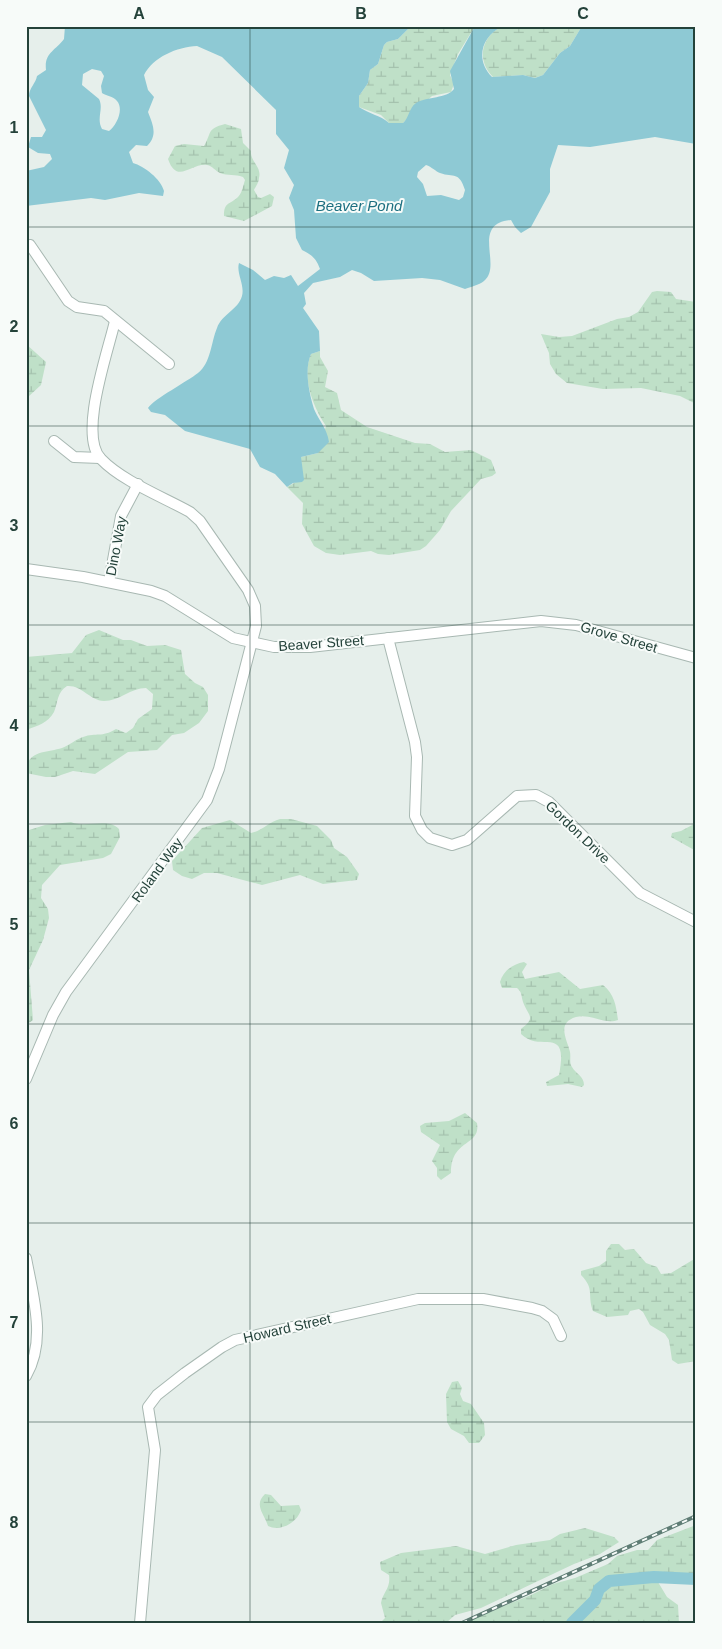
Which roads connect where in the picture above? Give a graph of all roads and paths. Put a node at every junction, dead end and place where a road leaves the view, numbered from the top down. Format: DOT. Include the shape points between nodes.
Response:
graph roads {
  1 [pos="30,245"];
  2 [pos="116,321"];
  3 [pos="169,364"];
  4 [pos="54,440"];
  5 [pos="100,458"];
  6 [pos="138,484"];
  7 [pos="26,570"];
  8 [pos="109,582"];
  9 [pos="541,621"];
  10 [pos="388,638"];
  11 [pos="252,644"];
  12 [pos="696,658"];
  13 [pos="696,922"];
  14 [pos="26,1079"];
  15 [pos="26,1258"];
  16 [pos="561,1336"];
  17 [pos="26,1376"];
  18 [pos="140,1623"];
  1 -- 2 [label="street" via="68,301 77,307 104,311"];
  2 -- 3 [label="street"];
  2 -- 5 [label="street" via="91,429 93,446"];
  4 -- 5 [label="street" via="74,457"];
  5 -- 6 [label="street, Roland Way"];
  6 -- 8 [label="street, Dino Way" via="121,516"];
  6 -- 11 [label="street, Roland Way" via="190,512 200,521 248,590 255,606 256,626"];
  7 -- 8 [label="street, Beaver Street"];
  8 -- 11 [label="street, Beaver Street" via="165,596 221,632"];
  9 -- 10 [label="street, Beaver Street"];
  9 -- 12 [label="street, Grove Street" via="576,625"];
  10 -- 11 [label="street, Beaver Street" via="310,647"];
  10 -- 13 [label="street, Gordon Drive" via="415,742 415,816 430,838 452,844 467,840 517,796 536,795 549,802 640,893"];
  11 -- 14 [label="street, Roland Way" via="208,800 66,992"];
  15 -- 17 [label="street" via="38,1334 34,1358"];
  16 -- 18 [label="street, Howard Street" via="553,1319 542,1311 483,1299 441,1298 400,1302 264,1332 222,1346 157,1395 148,1407 155,1455"];
}
